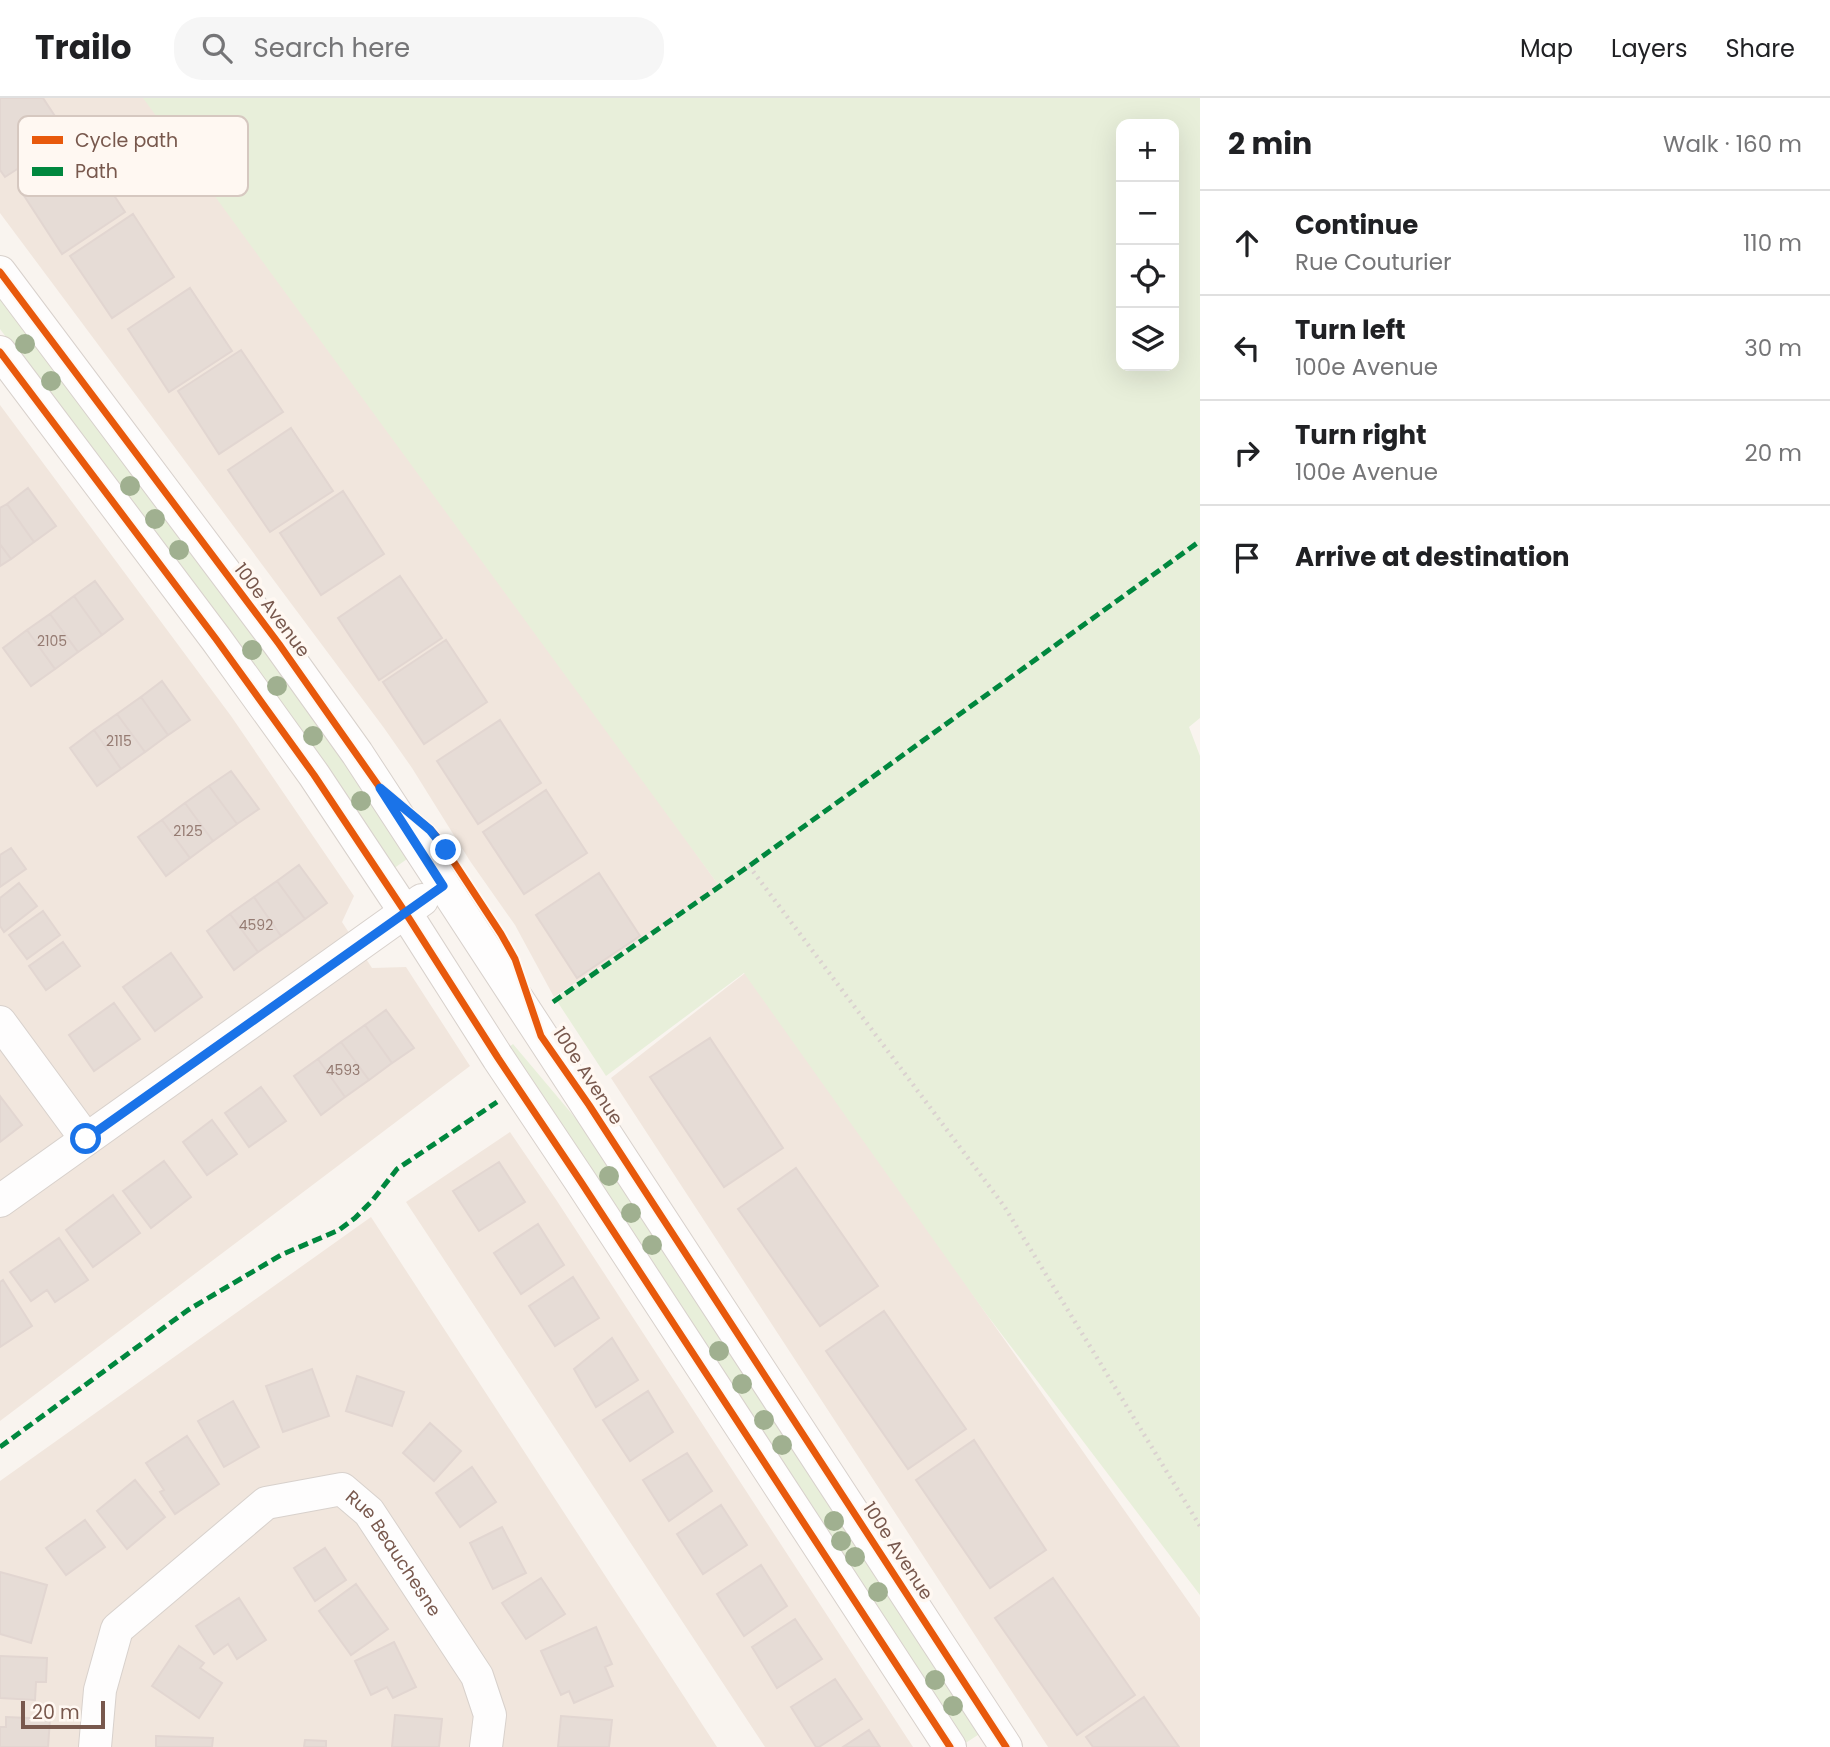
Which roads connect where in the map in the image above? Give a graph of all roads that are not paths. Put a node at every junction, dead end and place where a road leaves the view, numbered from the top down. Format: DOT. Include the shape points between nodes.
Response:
graph roads {
  1 [pos="0,272"];
  2 [pos="0,352"];
  3 [pos="443,886"];
  4 [pos="405,912"];
  5 [pos="0,1022"];
  6 [pos="86,1139"];
  7 [pos="0,1201"];
  8 [pos="95,1747"];
  9 [pos="486,1747"];
  10 [pos="950,1747"];
  11 [pos="1006,1747"];
  1 -- 3 [label="street, 100e Avenue" via="332,717"];
  2 -- 4 [label="street" via="259,698"];
  3 -- 4 [label="street"];
  3 -- 11 [label="street, 100e Avenue"];
  4 -- 6 [label="street"];
  4 -- 10 [label="street"];
  5 -- 6 [label="street"];
  6 -- 7 [label="street"];
  8 -- 9 [label="street, Rue Beauchesne" via="100,1690 117,1629 266,1503 342,1489 369,1512 477,1676 490,1715"];
}
